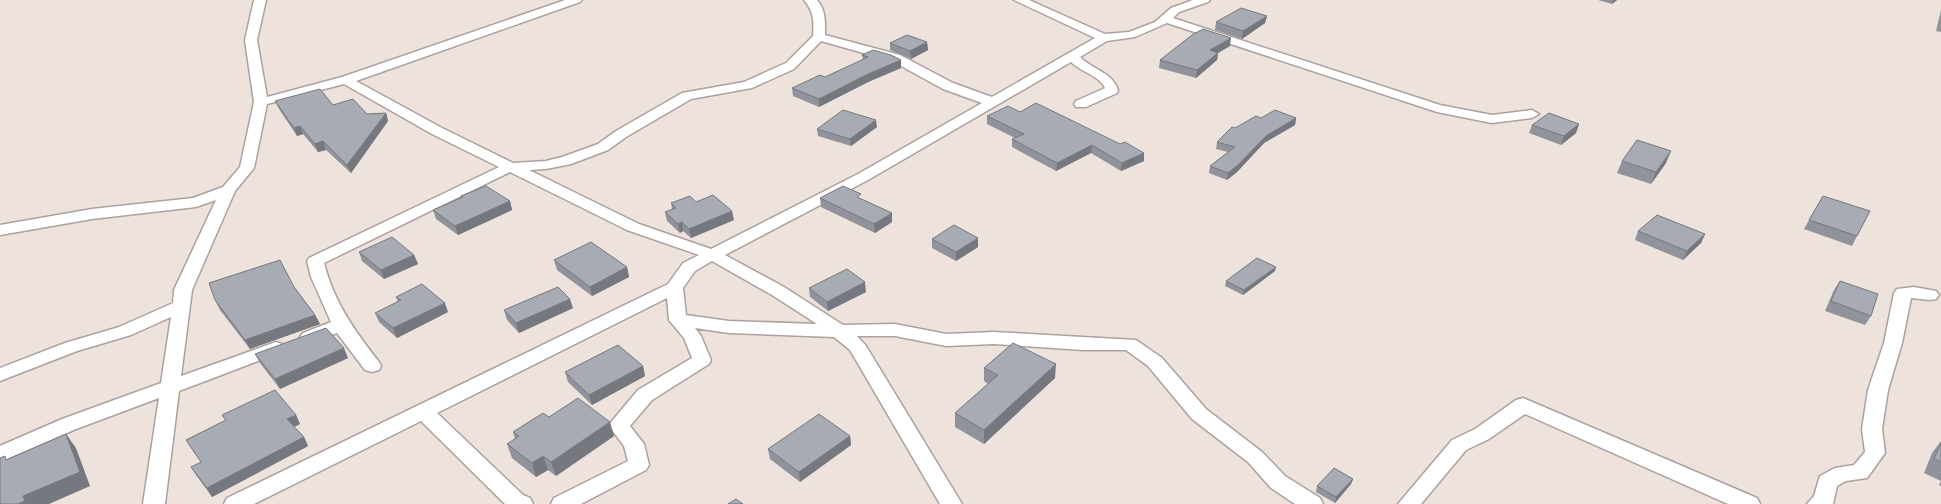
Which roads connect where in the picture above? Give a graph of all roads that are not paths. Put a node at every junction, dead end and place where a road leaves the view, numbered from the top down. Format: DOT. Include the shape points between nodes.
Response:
graph roads {
  1 [pos="260,0"];
  2 [pos="576,0"];
  3 [pos="810,0"];
  4 [pos="1020,0"];
  5 [pos="1195,1"];
  6 [pos="1165,19"];
  7 [pos="819,37"];
  8 [pos="1104,38"];
  9 [pos="1072,57"];
  10 [pos="346,80"];
  11 [pos="261,102"];
  12 [pos="993,102"];
  13 [pos="1081,104"];
  14 [pos="1532,114"];
  15 [pos="510,167"];
  16 [pos="228,190"];
  17 [pos="0,230"];
  18 [pos="713,255"];
  19 [pos="674,288"];
  20 [pos="1930,295"];
  21 [pos="180,306"];
  22 [pos="678,320"];
  23 [pos="341,326"];
  24 [pos="839,331"];
  25 [pos="372,366"];
  26 [pos="0,375"];
  27 [pos="169,386"];
  28 [pos="423,411"];
  29 [pos="0,454"];
  30 [pos="154,504"];
  31 [pos="235,504"];
  32 [pos="522,504"];
  33 [pos="562,504"];
  34 [pos="951,504"];
  35 [pos="1312,504"];
  36 [pos="1409,504"];
  37 [pos="1749,504"];
  38 [pos="1818,504"];
  1 -- 11 [label="street" via="251,40"];
  2 -- 10 [label="street"];
  3 -- 7 [label="street" via="816,4 820,17"];
  4 -- 8 [label="street"];
  5 -- 6 [label="street" via="1174,10"];
  6 -- 8 [label="street" via="1131,34"];
  6 -- 14 [label="street" via="1437,108 1492,119"];
  7 -- 12 [label="street" via="896,58 948,86"];
  7 -- 15 [label="street" via="790,66 747,86 687,96 603,147 566,161"];
  8 -- 9 [label="street"];
  9 -- 12 [label="street"];
  9 -- 13 [label="street" via="1087,70 1105,78 1112,90"];
  10 -- 11 [label="street"];
  10 -- 15 [label="street" via="437,132"];
  11 -- 16 [label="street" via="248,168"];
  12 -- 18 [label="street" via="863,178"];
  15 -- 18 [label="street" via="633,227"];
  15 -- 23 [label="street" via="315,261"];
  16 -- 17 [label="street" via="196,202 92,214"];
  16 -- 21 [label="street" via="183,290"];
  18 -- 19 [label="street" via="689,267"];
  18 -- 24 [label="street" via="778,291"];
  19 -- 22 [label="street"];
  19 -- 28 [label="street"];
  20 -- 38 [label="street" via="1903,293 1893,343 1878,390 1872,429 1875,453 1860,472 1842,474 1827,482 1824,500"];
  21 -- 26 [label="street" via="125,331 71,347"];
  21 -- 27 [label="street"];
  22 -- 24 [label="street" via="729,327"];
  22 -- 33 [label="street" via="692,336 702,360 645,394 619,426 634,444 639,465"];
  23 -- 25 [label="street"];
  23 -- 27 [label="street"];
  24 -- 34 [label="street" via="857,346"];
  24 -- 35 [label="street" via="894,330 946,340 994,338 1130,344 1156,362 1199,414 1255,457 1278,482"];
  27 -- 29 [label="street"];
  27 -- 30 [label="street"];
  28 -- 31 [label="street"];
  28 -- 32 [label="street" via="515,501"];
  36 -- 37 [label="street" via="1459,445 1482,434 1523,405"];
}
